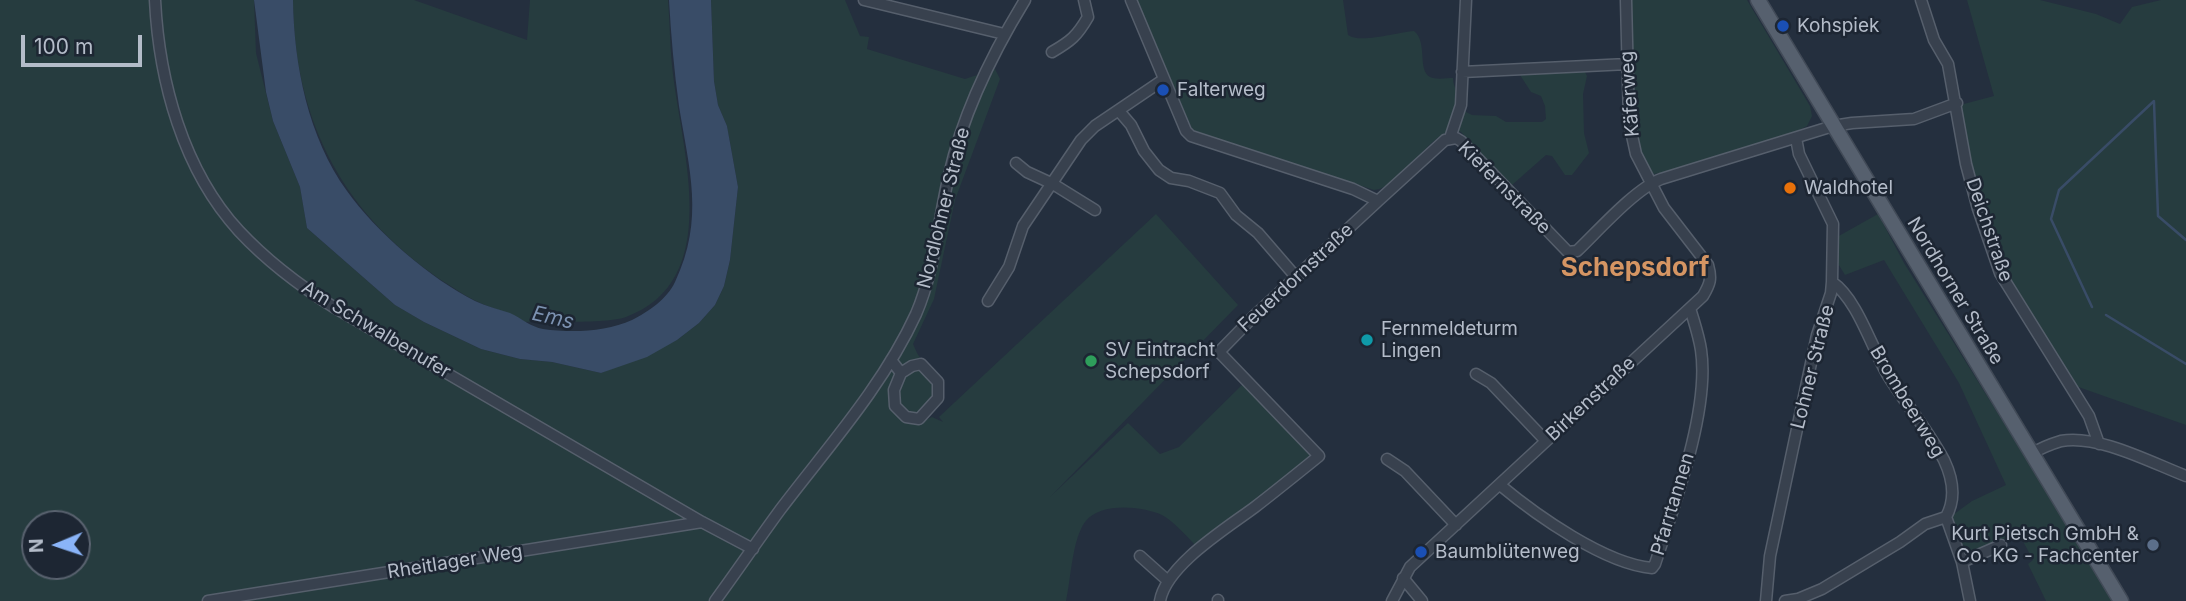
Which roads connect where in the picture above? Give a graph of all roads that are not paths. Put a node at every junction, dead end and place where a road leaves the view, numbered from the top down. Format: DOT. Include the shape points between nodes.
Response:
graph roads {
  1 [pos="155,0"];
  2 [pos="864,0"];
  3 [pos="1025,0"];
  4 [pos="1084,0"];
  5 [pos="1131,0"];
  6 [pos="1466,0"];
  7 [pos="1626,0"];
  8 [pos="1758,0"];
  9 [pos="1921,0"];
  10 [pos="1004,34"];
  11 [pos="1052,52"];
  12 [pos="1628,64"];
  13 [pos="1462,72"];
  14 [pos="1163,79"];
  15 [pos="1957,103"];
  16 [pos="1119,111"];
  17 [pos="1833,126"];
  18 [pos="1450,138"];
  19 [pos="1797,138"];
  20 [pos="1016,163"];
  21 [pos="1652,182"];
  22 [pos="1053,184"];
  23 [pos="1378,201"];
  24 [pos="1095,210"];
  25 [pos="1296,277"];
  26 [pos="1832,282"];
  27 [pos="988,301"];
  28 [pos="1690,308"];
  29 [pos="891,360"];
  30 [pos="901,373"];
  31 [pos="1476,374"];
  32 [pos="1546,441"];
  33 [pos="2099,444"];
  34 [pos="2031,453"];
  35 [pos="1387,459"];
  36 [pos="2186,476"];
  37 [pos="1500,485"];
  38 [pos="1946,517"];
  39 [pos="702,522"];
  40 [pos="1456,525"];
  41 [pos="2001,545"];
  42 [pos="753,549"];
  43 [pos="1140,556"];
  44 [pos="1962,562"];
  45 [pos="1403,578"];
  46 [pos="1168,582"];
  47 [pos="208,601"];
  48 [pos="715,601"];
  49 [pos="1160,601"];
  50 [pos="1392,601"];
  51 [pos="1422,601"];
  52 [pos="1766,601"];
  53 [pos="1785,601"];
  54 [pos="1970,601"];
  55 [pos="2121,601"];
  1 -- 39 [label="street, Am Schwalbenufer" via="163,74 189,150 223,211 256,248 335,308"];
  2 -- 10 [label="street"];
  3 -- 10 [label="street, Nordlohner Straße"];
  4 -- 11 [label="street" via="1088,16 1075,37"];
  5 -- 14 [label="street"];
  6 -- 13 [label="street"];
  7 -- 12 [label="street, Käferweg"];
  8 -- 17 [label="main road, Nordhorner Straße"];
  9 -- 15 [label="street, Deichstraße" via="1934,40 1948,64"];
  10 -- 29 [label="street, Nordlohner Straße" via="974,97 949,172 926,286"];
  12 -- 13 [label="street"];
  12 -- 21 [label="street, Käferweg" via="1631,137"];
  13 -- 18 [label="street" via="1461,106"];
  14 -- 16 [label="street"];
  14 -- 23 [label="street" via="1191,136"];
  15 -- 17 [label="street" via="1913,119"];
  15 -- 33 [label="street, Deichstraße" via="1958,127 1978,209 2000,273 2089,416"];
  16 -- 22 [label="street" via="1087,132"];
  16 -- 25 [label="street" via="1159,170 1220,193"];
  17 -- 19 [label="street, Kiefernstraße"];
  17 -- 34 [label="main road, Nordhorner Straße"];
  18 -- 21 [label="street, Kiefernstraße" via="1461,141 1568,252 1577,251"];
  18 -- 23 [label="street, Kiefernstraße"];
  19 -- 21 [label="street, Kiefernstraße"];
  19 -- 26 [label="street, Lohner Straße" via="1833,224"];
  20 -- 22 [label="street"];
  21 -- 28 [label="street, Birkenstraße" via="1664,208 1711,275 1703,296"];
  22 -- 24 [label="street"];
  22 -- 27 [label="street" via="1023,226 1009,267"];
  23 -- 25 [label="street, Feuerdornstraße"];
  25 -- 46 [label="street, Feuerdornstraße" via="1219,352 1319,456 1198,548"];
  26 -- 38 [label="street, Brombeerweg" via="1848,294 1888,375 1944,461 1954,495"];
  26 -- 52 [label="street, Lohner Straße" via="1770,556"];
  28 -- 32 [label="street, Birkenstraße"];
  28 -- 37 [label="street, Pfarrtannen" via="1701,349 1701,388 1687,462 1652,568 1577,539"];
  29 -- 30 [label="street"];
  29 -- 42 [label="street, Nordlohner Straße"];
  30 -- 30 [label="street" via="894,390 895,406 906,417 919,419 938,398 938,382 921,364"];
  31 -- 32 [label="street" via="1491,383"];
  32 -- 37 [label="street, Birkenstraße"];
  33 -- 34 [label="street" via="2064,441"];
  33 -- 36 [label="street"];
  34 -- 55 [label="main road, Nordhorner Straße"];
  35 -- 40 [label="street" via="1405,471"];
  37 -- 40 [label="street, Birkenstraße"];
  38 -- 44 [label="street"];
  38 -- 53 [label="street" via="1925,524 1822,589"];
  39 -- 42 [label="street, Am Schwalbenufer"];
  39 -- 47 [label="street, Rheitlager Weg"];
  40 -- 45 [label="street, Birkenstraße"];
  41 -- 44 [label="street"];
  42 -- 48 [label="street, Nordlohner Straße"];
  43 -- 46 [label="street"];
  44 -- 54 [label="street"];
  45 -- 50 [label="street, Birkenstraße"];
  45 -- 51 [label="street"];
  46 -- 49 [label="street, Feuerdornstraße"];
}
